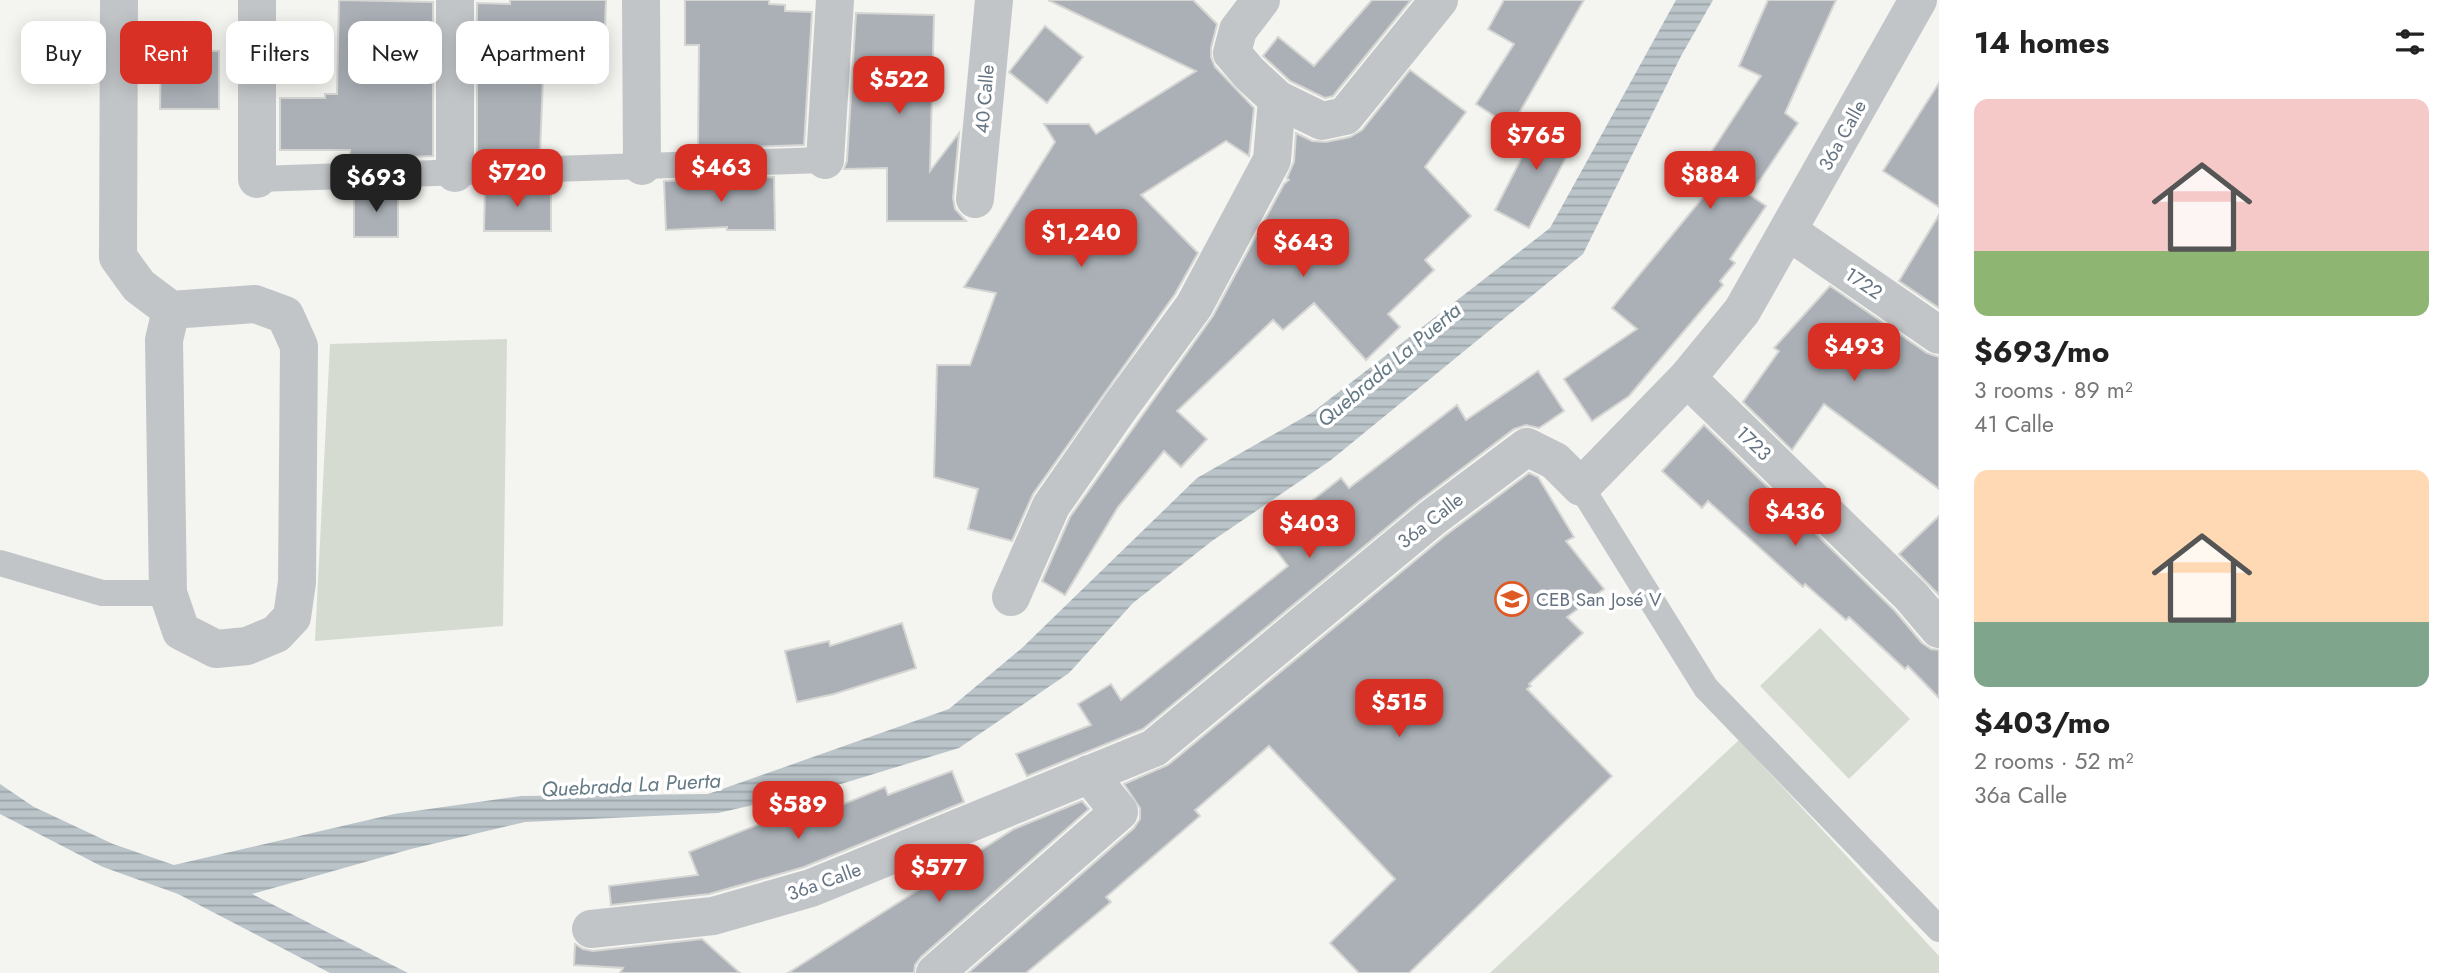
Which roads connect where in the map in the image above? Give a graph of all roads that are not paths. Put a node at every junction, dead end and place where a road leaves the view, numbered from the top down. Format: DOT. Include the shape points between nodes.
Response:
graph roads {
  1 [pos="119,0"];
  2 [pos="257,0"];
  3 [pos="455,0"];
  4 [pos="641,0"];
  5 [pos="835,0"];
  6 [pos="994,0"];
  7 [pos="1261,0"];
  8 [pos="1439,0"];
  9 [pos="1918,0"];
  10 [pos="1927,0"];
  11 [pos="1939,8"];
  12 [pos="1277,99"];
  13 [pos="825,160"];
  14 [pos="642,166"];
  15 [pos="456,173"];
  16 [pos="257,179"];
  17 [pos="975,199"];
  18 [pos="1788,231"];
  19 [pos="172,310"];
  20 [pos="1939,335"];
  21 [pos="1686,378"];
  22 [pos="1581,487"];
  23 [pos="0,563"];
  24 [pos="168,593"];
  25 [pos="1011,597"];
  26 [pos="1939,629"];
  27 [pos="1089,774"];
  28 [pos="591,929"];
  29 [pos="1939,929"];
  30 [pos="935,973"];
  1 -- 19 [label="street" via="118,257 139,286"];
  2 -- 16 [label="street"];
  3 -- 15 [label="street"];
  4 -- 14 [label="street"];
  5 -- 13 [label="street"];
  6 -- 17 [label="street, 40 Calle"];
  7 -- 12 [label="street" via="1238,30 1232,53"];
  8 -- 12 [label="street" via="1345,116 1322,121"];
  9 -- 18 [label="street, 36a Calle"];
  10 -- 11 [label="street"];
  12 -- 25 [label="street" via="1272,160 1194,306 1051,506"];
  13 -- 14 [label="lane"];
  14 -- 15 [label="lane"];
  15 -- 16 [label="lane"];
  18 -- 20 [label="street, 1722"];
  18 -- 21 [label="street, 36a Calle" via="1742,310"];
  19 -- 24 [label="street" via="164,340"];
  19 -- 24 [label="street" via="255,303 285,315 299,346 297,582 292,617 276,634 247,646 216,649 181,631"];
  21 -- 22 [label="street, 36a Calle"];
  21 -- 26 [label="street, 1723"];
  22 -- 27 [label="street, 36a Calle" via="1555,461 1527,447 1432,518 1154,748"];
  22 -- 29 [label="lane" via="1706,688"];
  23 -- 24 [label="lane" via="102,593"];
  27 -- 28 [label="street, 36a Calle" via="811,888 713,916"];
  27 -- 30 [label="street" via="1119,813"];
}
